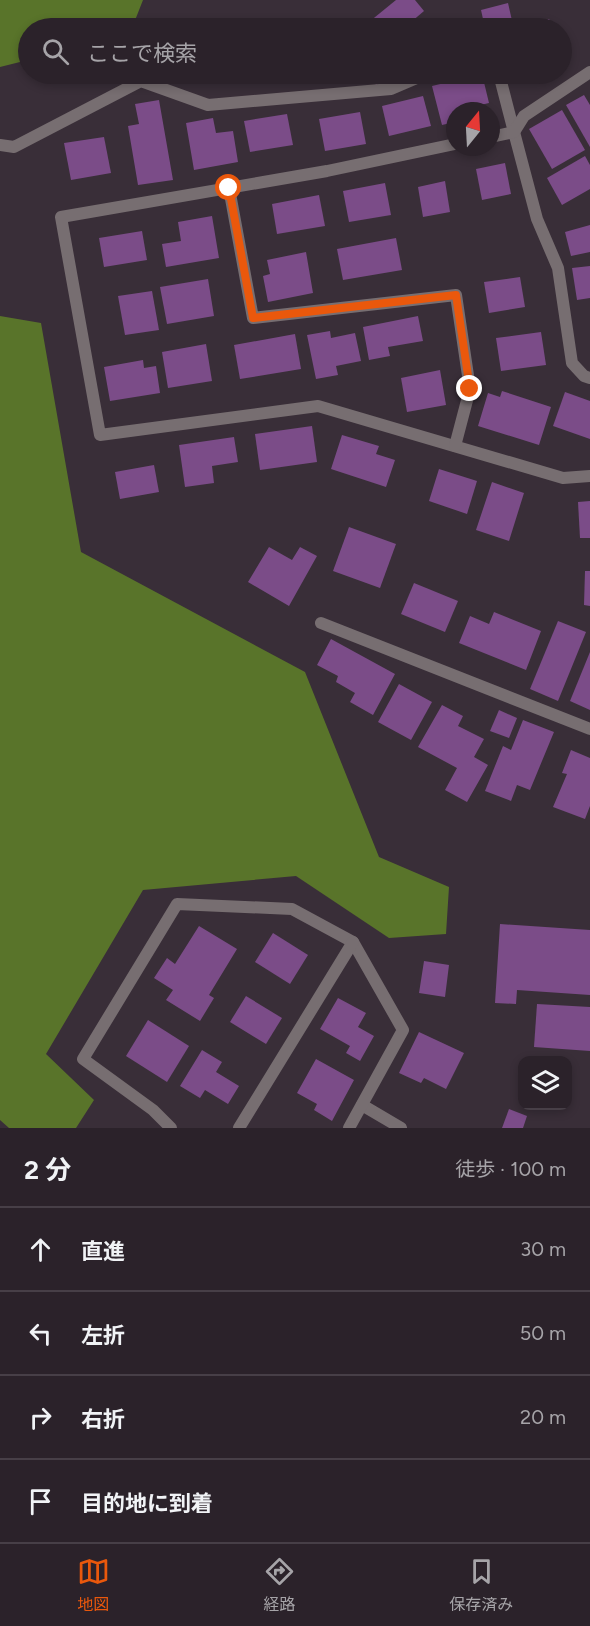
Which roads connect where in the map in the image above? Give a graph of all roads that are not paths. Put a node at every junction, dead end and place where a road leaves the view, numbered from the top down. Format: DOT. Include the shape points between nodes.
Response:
graph roads {
  1 [pos="590,72"];
  2 [pos="135,84"];
  3 [pos="149,84"];
  4 [pos="403,84"];
  5 [pos="502,84"];
  6 [pos="514,132"];
  7 [pos="500,135"];
  8 [pos="0,145"];
  9 [pos="446,146"];
  10 [pos="229,188"];
  11 [pos="590,378"];
  12 [pos="455,446"];
  13 [pos="590,476"];
  14 [pos="321,623"];
  15 [pos="590,729"];
  16 [pos="353,942"];
  17 [pos="362,1105"];
  18 [pos="171,1128"];
  19 [pos="239,1128"];
  20 [pos="350,1128"];
  21 [pos="401,1128"];
  1 -- 6 [label="street" via="524,116"];
  2 -- 8 [label="street" via="14,147"];
  3 -- 4 [label="street" via="208,105 391,89"];
  5 -- 6 [label="street"];
  6 -- 7 [label="street"];
  6 -- 11 [label="street" via="537,219 558,268 572,363"];
  9 -- 10 [label="street"];
  10 -- 12 [label="street" via="253,318 456,295 470,389"];
  10 -- 12 [label="street" via="61,217 100,435 318,406"];
  12 -- 13 [label="street" via="563,478"];
  14 -- 15 [label="street"];
  16 -- 17 [label="street" via="403,1030"];
  16 -- 18 [label="street" via="292,909 177,904 83,1059 153,1110"];
  16 -- 19 [label="street"];
  17 -- 20 [label="street"];
  17 -- 21 [label="street"];
}
